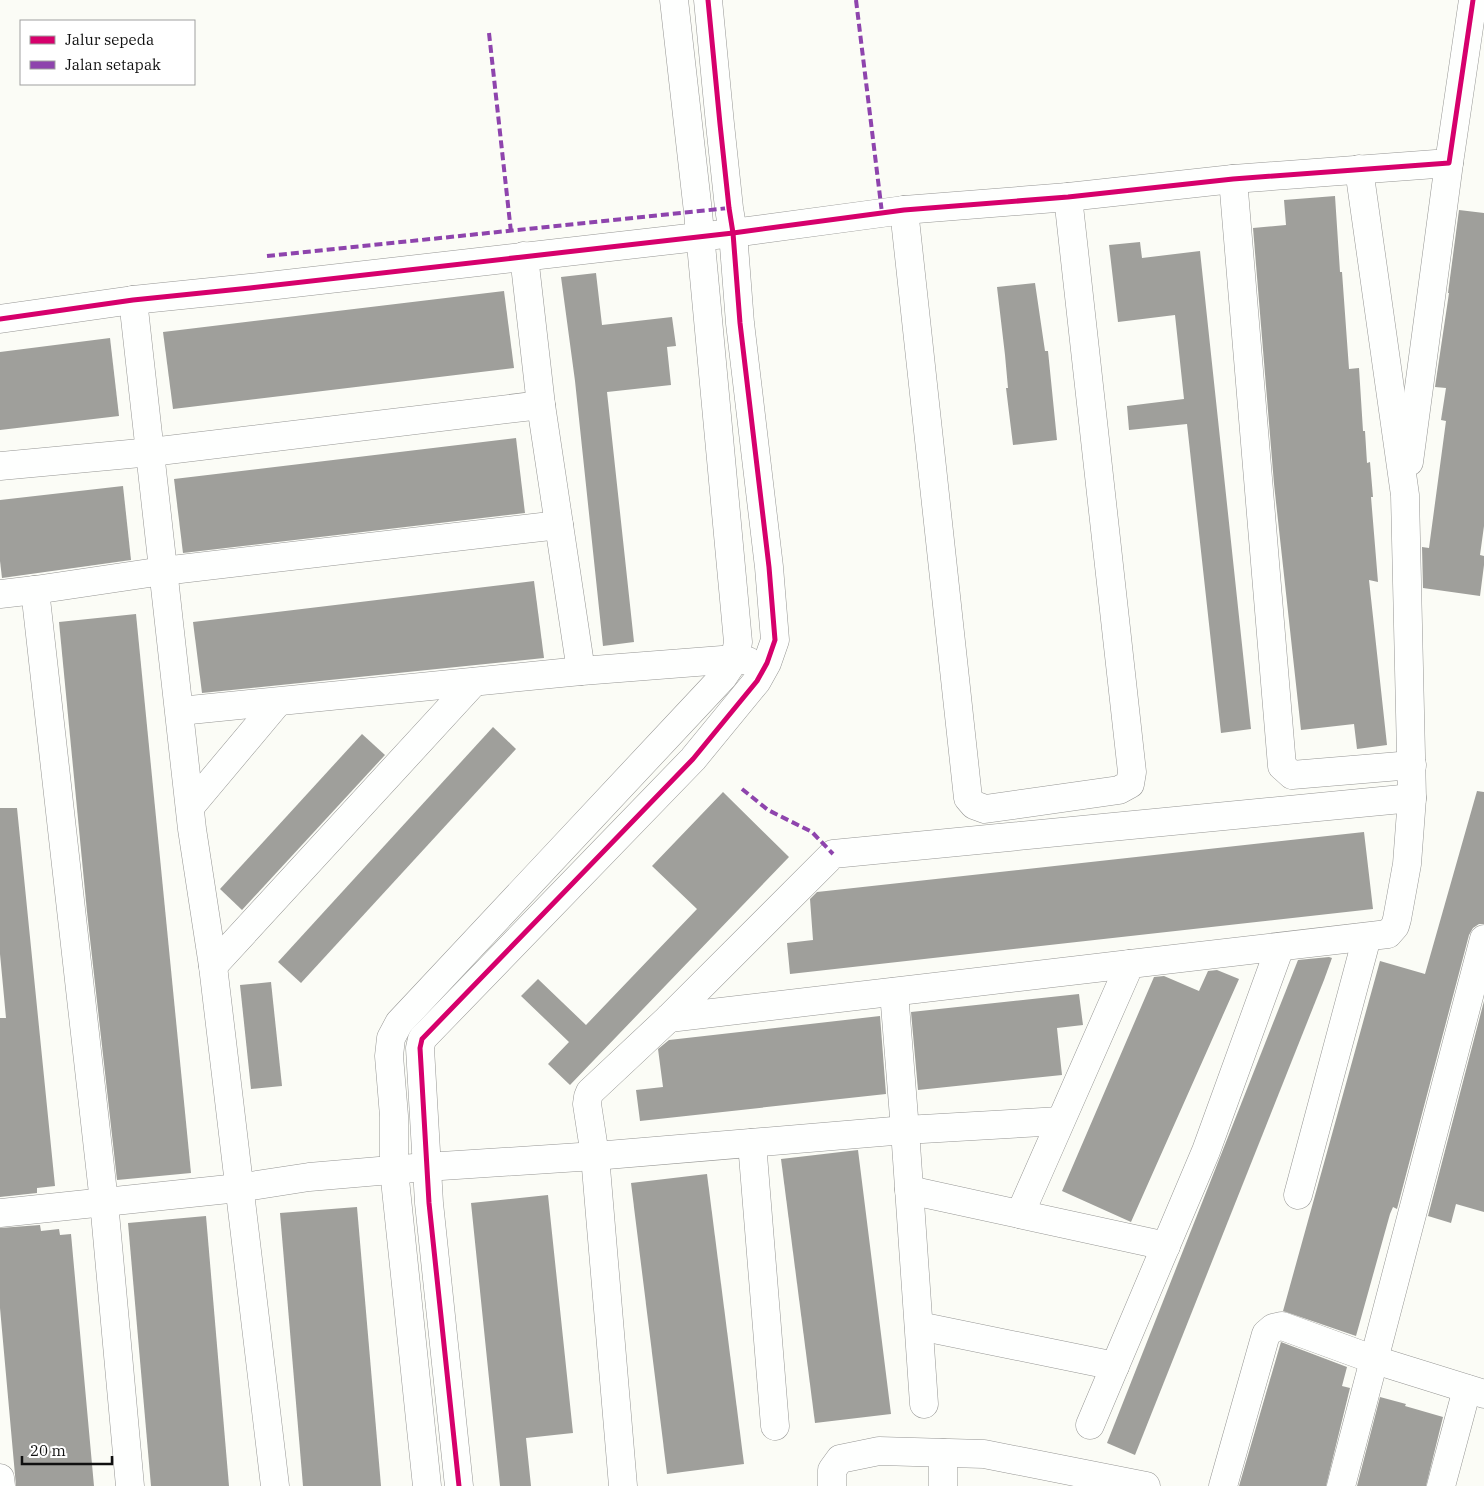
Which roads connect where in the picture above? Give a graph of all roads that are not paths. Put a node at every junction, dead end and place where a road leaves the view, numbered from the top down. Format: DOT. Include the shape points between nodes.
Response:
graph roads {
  1 [pos="674,0"];
  2 [pos="708,0"];
  3 [pos="1473,0"];
  4 [pos="1449,163"];
  5 [pos="1359,169"];
  6 [pos="1233,179"];
  7 [pos="1068,197"];
  8 [pos="904,210"];
  9 [pos="733,232"];
  10 [pos="699,236"];
  11 [pos="524,256"];
  12 [pos="133,300"];
  13 [pos="0,319"];
  14 [pos="542,405"];
  15 [pos="150,452"];
  16 [pos="0,466"];
  17 [pos="1405,495"];
  18 [pos="559,525"];
  19 [pos="163,571"];
  20 [pos="36,590"];
  21 [pos="0,594"];
  22 [pos="735,659"];
  23 [pos="767,662"];
  24 [pos="581,671"];
  25 [pos="474,682"];
  26 [pos="278,702"];
  27 [pos="180,711"];
  28 [pos="1412,765"];
  29 [pos="1412,798"];
  30 [pos="190,808"];
  31 [pos="1367,937"];
  32 [pos="1484,939"];
  33 [pos="1280,947"];
  34 [pos="1130,964"];
  35 [pos="212,966"];
  36 [pos="894,992"];
  37 [pos="669,1018"];
  38 [pos="1060,1121"];
  39 [pos="905,1130"];
  40 [pos="752,1143"];
  41 [pos="595,1156"];
  42 [pos="426,1166"];
  43 [pos="394,1170"];
  44 [pos="238,1188"];
  45 [pos="909,1190"];
  46 [pos="1298,1195"];
  47 [pos="104,1202"];
  48 [pos="0,1213"];
  49 [pos="1020,1214"];
  50 [pos="1166,1246"];
  51 [pos="919,1326"];
  52 [pos="1375,1360"];
  53 [pos="1115,1366"];
  54 [pos="1475,1391"];
  55 [pos="924,1404"];
  56 [pos="1090,1425"];
  57 [pos="775,1426"];
  58 [pos="943,1453"];
  59 [pos="0,1478"];
  60 [pos="1,1486"];
  61 [pos="130,1486"];
  62 [pos="275,1486"];
  63 [pos="427,1486"];
  64 [pos="459,1486"];
  65 [pos="624,1486"];
  66 [pos="832,1486"];
  67 [pos="943,1486"];
  68 [pos="1146,1486"];
  69 [pos="1223,1486"];
  70 [pos="1341,1486"];
  71 [pos="1441,1486"];
  1 -- 10 [label="street"];
  2 -- 9 [label="street"];
  3 -- 4 [label="street"];
  4 -- 5 [label="street"];
  4 -- 17 [label="street"];
  5 -- 6 [label="street"];
  5 -- 17 [label="street"];
  6 -- 7 [label="street"];
  6 -- 28 [label="street" via="1282,766 1292,775"];
  7 -- 8 [label="street"];
  7 -- 8 [label="street" via="1132,772 1130,784 1119,790 985,809 974,805 968,798"];
  8 -- 9 [label="street"];
  9 -- 10 [label="street"];
  9 -- 23 [label="street" via="740,323 776,640"];
  10 -- 11 [label="street"];
  10 -- 22 [label="street" via="738,642"];
  11 -- 12 [label="street"];
  11 -- 14 [label="street"];
  12 -- 13 [label="street"];
  12 -- 15 [label="street"];
  14 -- 15 [label="street"];
  14 -- 18 [label="street"];
  15 -- 16 [label="street"];
  15 -- 19 [label="street"];
  17 -- 28 [label="street"];
  18 -- 19 [label="street"];
  18 -- 24 [label="street"];
  19 -- 20 [label="street"];
  19 -- 27 [label="street"];
  20 -- 21 [label="street"];
  20 -- 47 [label="street"];
  22 -- 23 [label="street"];
  22 -- 24 [label="street"];
  22 -- 43 [label="street" via="723,677 399,1023 391,1038 389,1056"];
  23 -- 42 [label="street" via="756,681 693,759 422,1038"];
  24 -- 25 [label="street"];
  25 -- 26 [label="street"];
  25 -- 35 [label="street"];
  26 -- 27 [label="street"];
  26 -- 30 [label="street"];
  27 -- 30 [label="street"];
  28 -- 29 [label="street"];
  29 -- 31 [label="street" via="1407,864 1395,926 1388,934"];
  29 -- 37 [label="street" via="833,854"];
  30 -- 35 [label="street"];
  31 -- 33 [label="street"];
  31 -- 46 [label="street"];
  32 -- 52 [label="street"];
  33 -- 34 [label="street"];
  33 -- 50 [label="street" via="1206,1151"];
  34 -- 36 [label="street"];
  34 -- 38 [label="street"];
  35 -- 44 [label="street"];
  36 -- 37 [label="street"];
  36 -- 39 [label="street"];
  37 -- 41 [label="street" via="590,1092 587,1104"];
  38 -- 39 [label="street"];
  38 -- 49 [label="street"];
  39 -- 40 [label="street"];
  39 -- 45 [label="street"];
  40 -- 41 [label="street"];
  40 -- 57 [label="street"];
  41 -- 42 [label="street"];
  41 -- 65 [label="street"];
  42 -- 43 [label="street"];
  42 -- 64 [label="street"];
  43 -- 44 [label="street" via="309,1177"];
  43 -- 63 [label="street"];
  44 -- 47 [label="street"];
  44 -- 62 [label="street"];
  45 -- 49 [label="street"];
  45 -- 51 [label="street"];
  47 -- 48 [label="street"];
  47 -- 61 [label="street"];
  49 -- 50 [label="street"];
  50 -- 53 [label="street"];
  51 -- 53 [label="street"];
  51 -- 55 [label="street"];
  52 -- 54 [label="street"];
  52 -- 69 [label="street" via="1282,1326 1273,1328 1266,1334"];
  52 -- 70 [label="street"];
  53 -- 56 [label="street"];
  54 -- 71 [label="street"];
  58 -- 66 [label="street" via="879,1451 840,1459 832,1470"];
  58 -- 67 [label="street"];
  58 -- 68 [label="street" via="984,1454"];
  59 -- 60 [label="street"];
}
